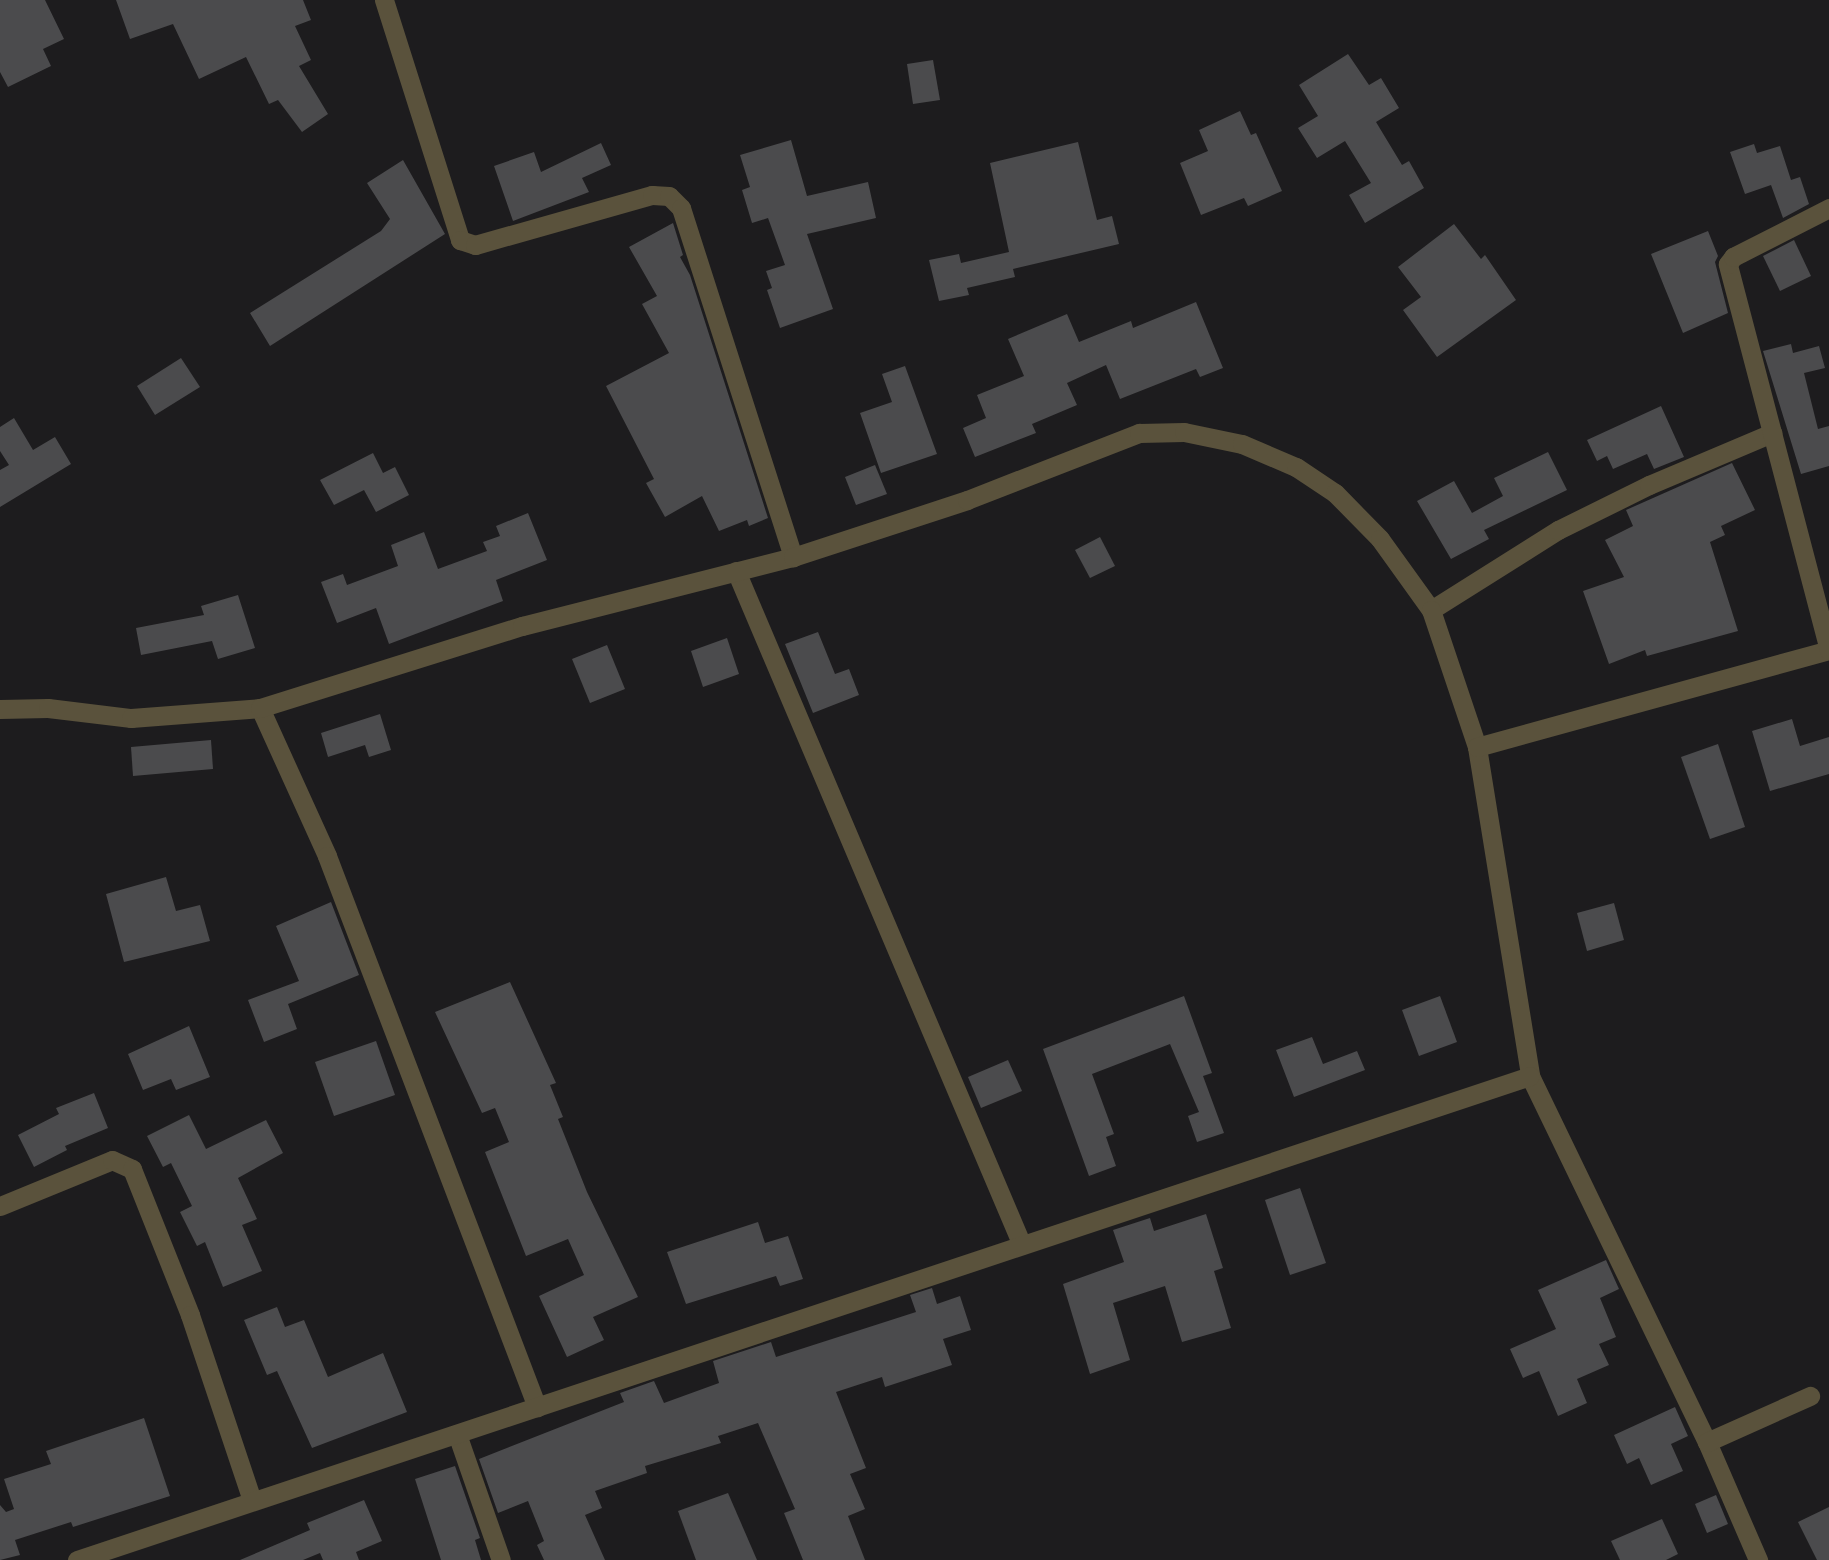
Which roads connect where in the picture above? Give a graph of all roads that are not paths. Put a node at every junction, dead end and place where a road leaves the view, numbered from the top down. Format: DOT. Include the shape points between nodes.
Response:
graph roads {
  1 [pos="384,0"];
  2 [pos="1829,208"];
  3 [pos="1772,433"];
  4 [pos="793,557"];
  5 [pos="736,571"];
  6 [pos="1431,610"];
  7 [pos="260,708"];
  8 [pos="0,709"];
  9 [pos="1477,747"];
  10 [pos="1530,1076"];
  11 [pos="0,1206"];
  12 [pos="1022,1245"];
  13 [pos="1810,1396"];
  14 [pos="537,1407"];
  15 [pos="457,1433"];
  16 [pos="1707,1442"];
  17 [pos="252,1500"];
  18 [pos="77,1560"];
  19 [pos="501,1560"];
  20 [pos="1758,1560"];
  1 -- 4 [label="street" via="460,240 475,245 652,195 669,196 681,208"];
  2 -- 3 [label="street" via="1733,257 1728,264"];
  3 -- 6 [label="street" via="1558,530"];
  3 -- 9 [label="street" via="1829,650"];
  4 -- 5 [label="street"];
  4 -- 6 [label="street" via="967,500 1139,433 1184,432 1242,444 1296,467 1335,493 1380,539"];
  5 -- 7 [label="street" via="522,626"];
  5 -- 12 [label="street"];
  6 -- 9 [label="street"];
  7 -- 8 [label="street" via="143,718 48,708"];
  7 -- 14 [label="street" via="327,856"];
  9 -- 10 [label="street"];
  10 -- 12 [label="street"];
  10 -- 16 [label="street"];
  11 -- 17 [label="street" via="112,1160 132,1168 190,1315"];
  12 -- 14 [label="street"];
  13 -- 16 [label="street"];
  14 -- 15 [label="street"];
  15 -- 17 [label="street"];
  15 -- 19 [label="street"];
  16 -- 20 [label="street"];
  17 -- 18 [label="street"];
}
